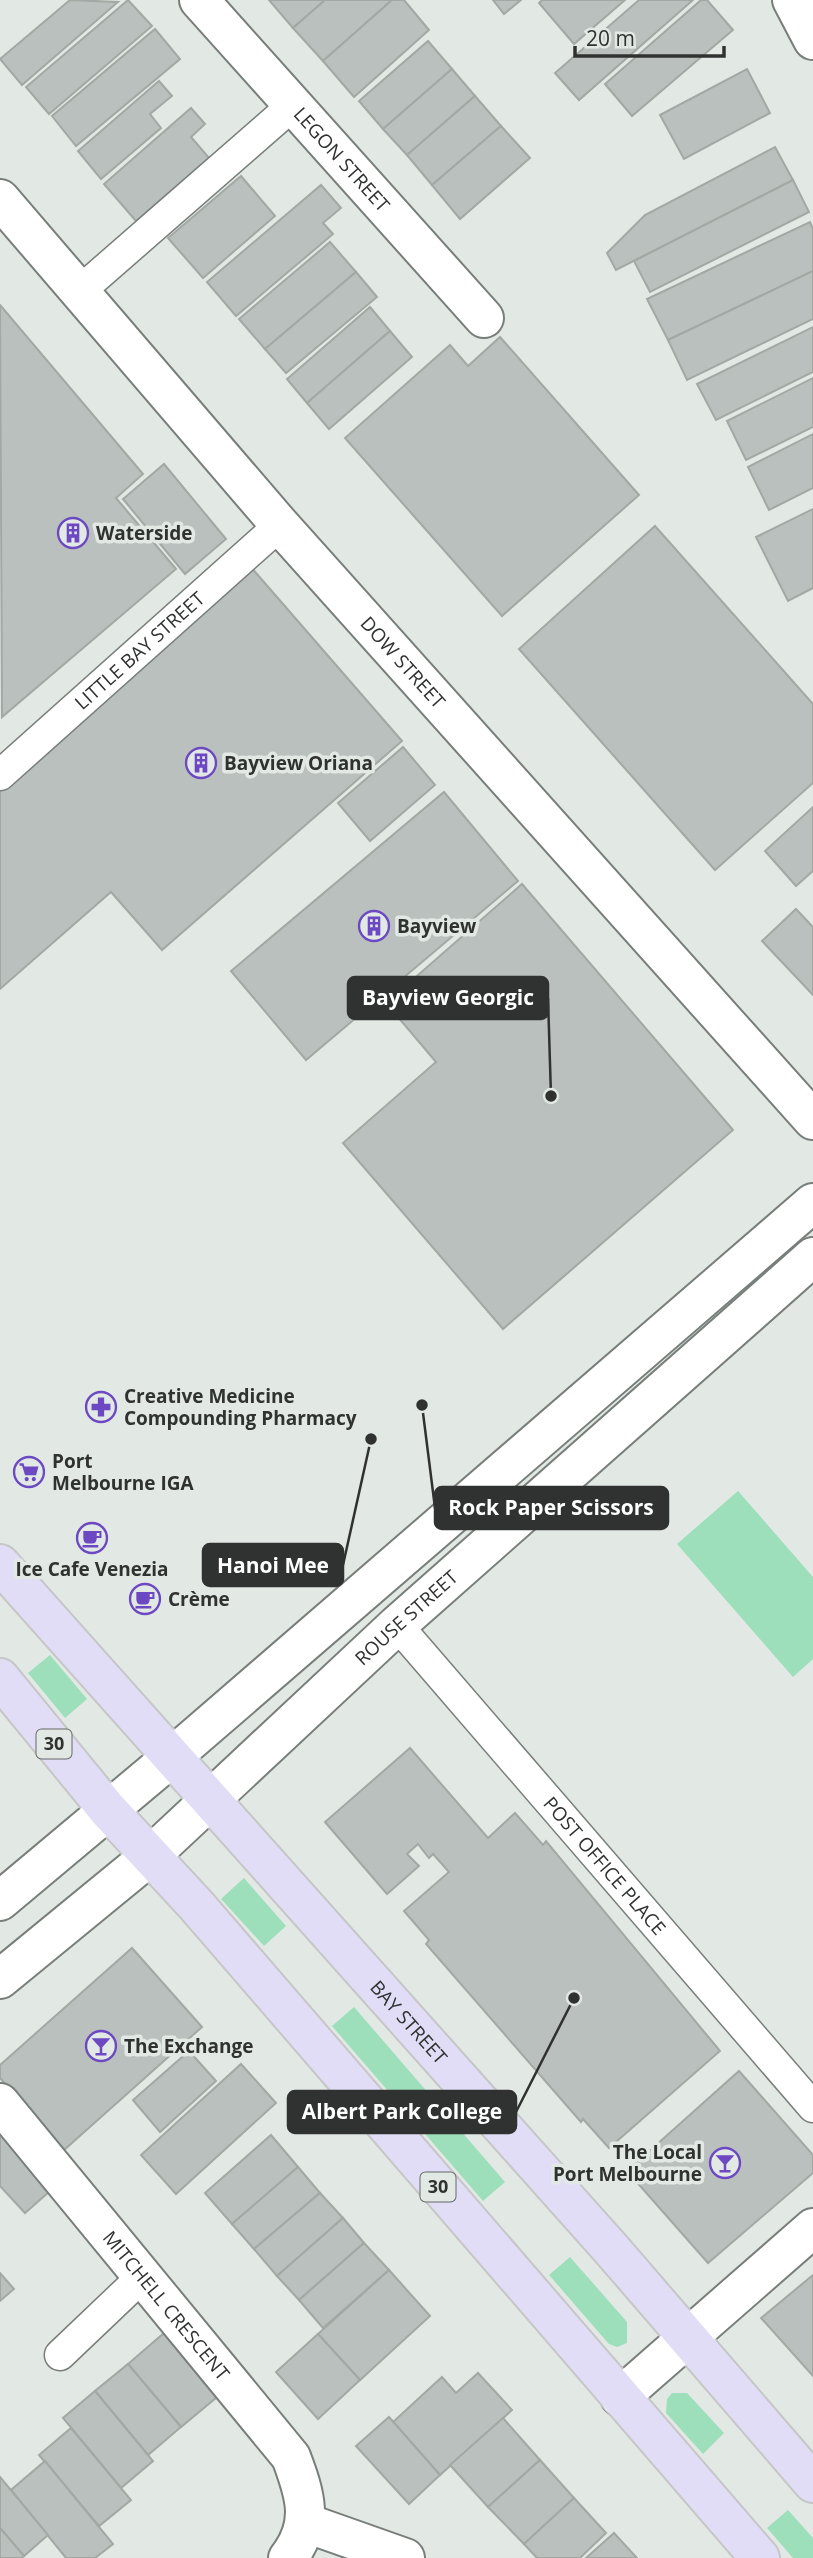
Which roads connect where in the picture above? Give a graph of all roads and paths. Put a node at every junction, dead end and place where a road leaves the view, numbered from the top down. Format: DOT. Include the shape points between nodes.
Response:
graph roads {
  1 [pos="199,0"];
  2 [pos="792,0"];
  3 [pos="813,40"];
  4 [pos="293,105"];
  5 [pos="0,199"];
  6 [pos="80,291"];
  7 [pos="484,318"];
  8 [pos="280,525"];
  9 [pos="0,775"];
  10 [pos="813,1120"];
  11 [pos="813,1203"];
  12 [pos="813,1257"];
  13 [pos="0,1564"];
  14 [pos="397,1625"];
  15 [pos="0,1678"];
  16 [pos="173,1756"];
  17 [pos="211,1797"];
  18 [pos="108,1810"];
  19 [pos="150,1856"];
  20 [pos="0,1901"];
  21 [pos="0,1979"];
  22 [pos="0,2103"];
  23 [pos="813,2107"];
  24 [pos="813,2228"];
  25 [pos="143,2276"];
  26 [pos="689,2337"];
  27 [pos="60,2355"];
  28 [pos="620,2397"];
  29 [pos="813,2483"];
  30 [pos="306,2523"];
  31 [pos="288,2558"];
  32 [pos="405,2558"];
  33 [pos="760,2558"];
  1 -- 4 [label="street, LEGON STREET"];
  2 -- 3 [label="street"];
  4 -- 6 [label="lane"];
  4 -- 7 [label="street, LEGON STREET"];
  5 -- 6 [label="street, DOW STREET"];
  6 -- 8 [label="street, DOW STREET"];
  8 -- 9 [label="lane, LITTLE BAY STREET"];
  8 -- 10 [label="street, DOW STREET"];
  11 -- 16 [label="street"];
  12 -- 14 [label="street, ROUSE STREET"];
  13 -- 16 [label="main road, BAY STREET"];
  14 -- 17 [label="street, ROUSE STREET"];
  14 -- 23 [label="lane, POST OFFICE PLACE"];
  15 -- 18 [label="main road, 30"];
  16 -- 17 [label="main road, BAY STREET"];
  16 -- 18 [label="street"];
  17 -- 19 [label="street, ROUSE STREET"];
  17 -- 26 [label="main road, BAY STREET"];
  18 -- 19 [label="main road, 30"];
  18 -- 20 [label="street"];
  19 -- 21 [label="street, ROUSE STREET"];
  19 -- 28 [label="main road, 30"];
  22 -- 25 [label="street, MITCHELL CRESCENT"];
  24 -- 26 [label="street"];
  25 -- 27 [label="lane"];
  25 -- 30 [label="street, MITCHELL CRESCENT" via="291,2457 305,2497"];
  26 -- 28 [label="street"];
  26 -- 29 [label="main road, BAY STREET"];
  28 -- 33 [label="main road, 30"];
  30 -- 31 [label="street"];
  30 -- 32 [label="street"];
}
